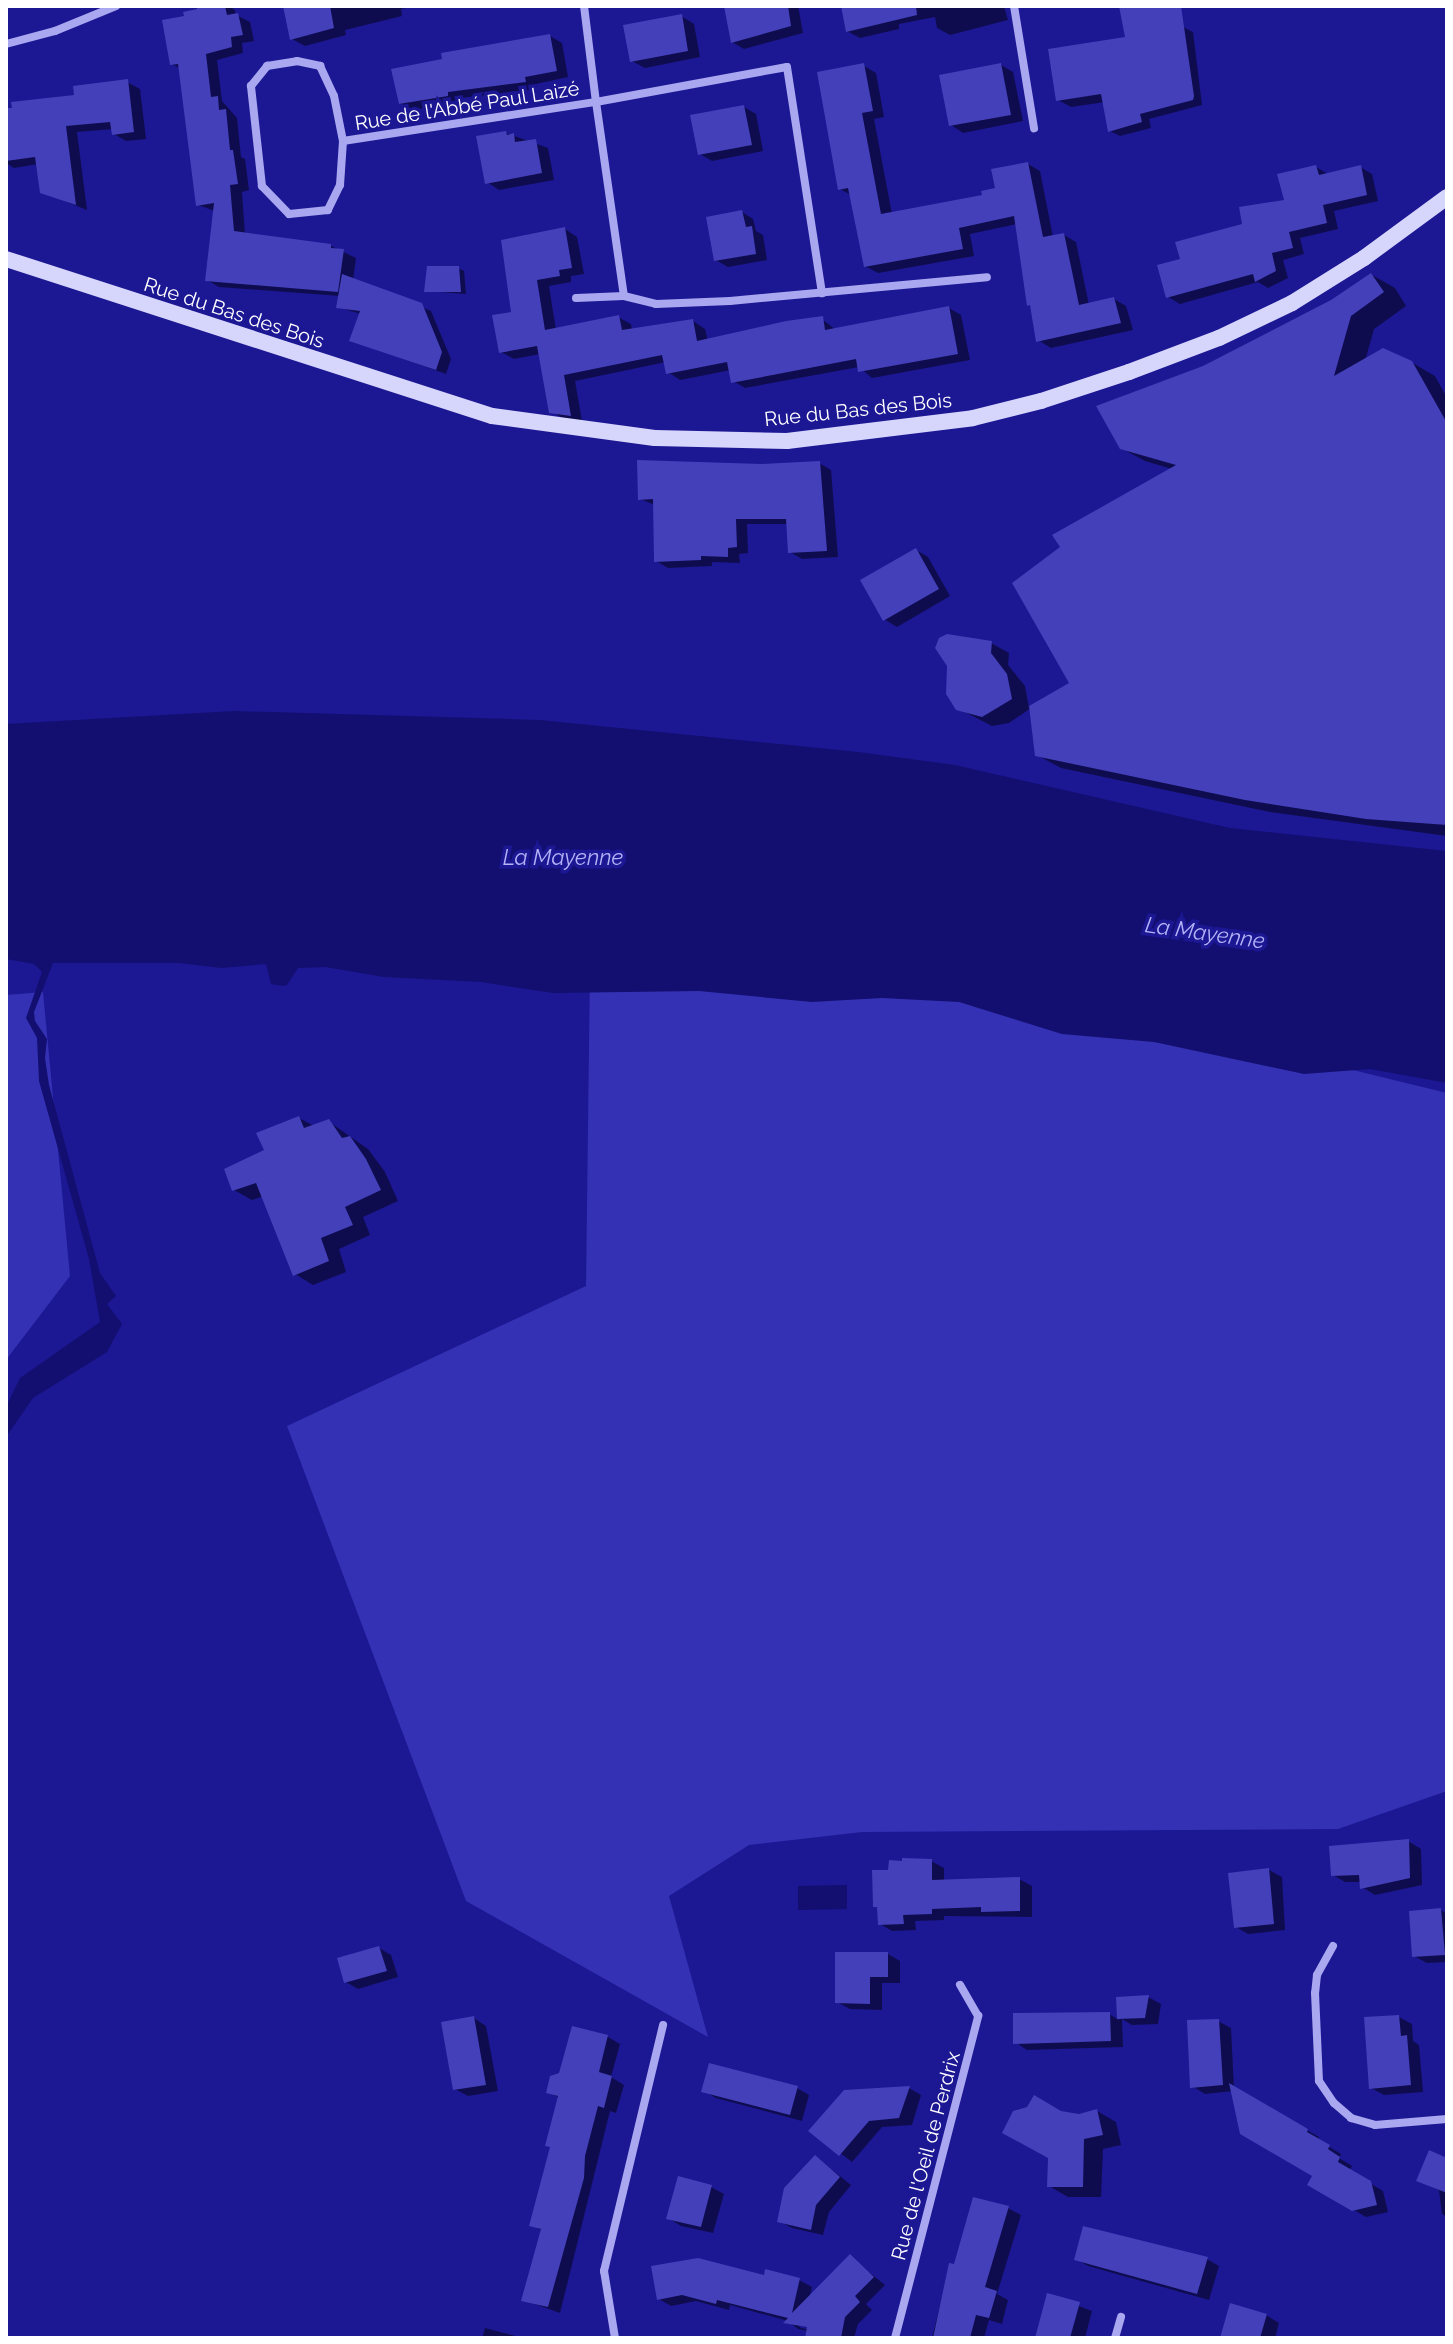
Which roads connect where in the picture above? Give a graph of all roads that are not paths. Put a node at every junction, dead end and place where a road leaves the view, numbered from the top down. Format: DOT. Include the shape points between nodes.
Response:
graph roads {
  1 [pos="116,6"];
  2 [pos="584,6"];
  3 [pos="1014,6"];
  4 [pos="6,44"];
  5 [pos="596,102"];
  6 [pos="1034,128"];
  7 [pos="343,141"];
  8 [pos="1447,197"];
  9 [pos="6,259"];
  10 [pos="987,277"];
  11 [pos="822,293"];
  12 [pos="624,296"];
  13 [pos="576,298"];
  14 [pos="1333,1946"];
  15 [pos="960,1985"];
  16 [pos="663,2025"];
  17 [pos="1447,2119"];
  18 [pos="1121,2317"];
  19 [pos="615,2338"];
  20 [pos="895,2338"];
  21 [pos="1115,2338"];
  1 -- 4 [label="street"];
  2 -- 5 [label="street, Rue de l'Abbé Paul Laizé"];
  3 -- 6 [label="street"];
  5 -- 7 [label="street, Rue de l'Abbé Paul Laizé"];
  5 -- 11 [label="street, Rue de l'Abbé Paul Laizé" via="787,67"];
  5 -- 12 [label="street, Rue de l'Abbé Paul Laizé"];
  7 -- 7 [label="street, Rue de l'Abbé Paul Laizé" via="340,185 328,210 289,214 262,186 251,86 267,66 297,61 320,66 334,96"];
  8 -- 9 [label="street, Rue du Bas des Bois" via="1292,303 1129,372 973,418 787,441 655,438 492,416"];
  10 -- 11 [label="street"];
  11 -- 12 [label="street" via="656,304"];
  12 -- 13 [label="street"];
  14 -- 17 [label="street" via="1317,1975 1315,1993 1319,2081 1351,2118 1375,2125"];
  15 -- 20 [label="street, Rue de l'Oeil de Perdrix" via="978,2016"];
  16 -- 19 [label="street" via="604,2271"];
  18 -- 21 [label="street"];
}
